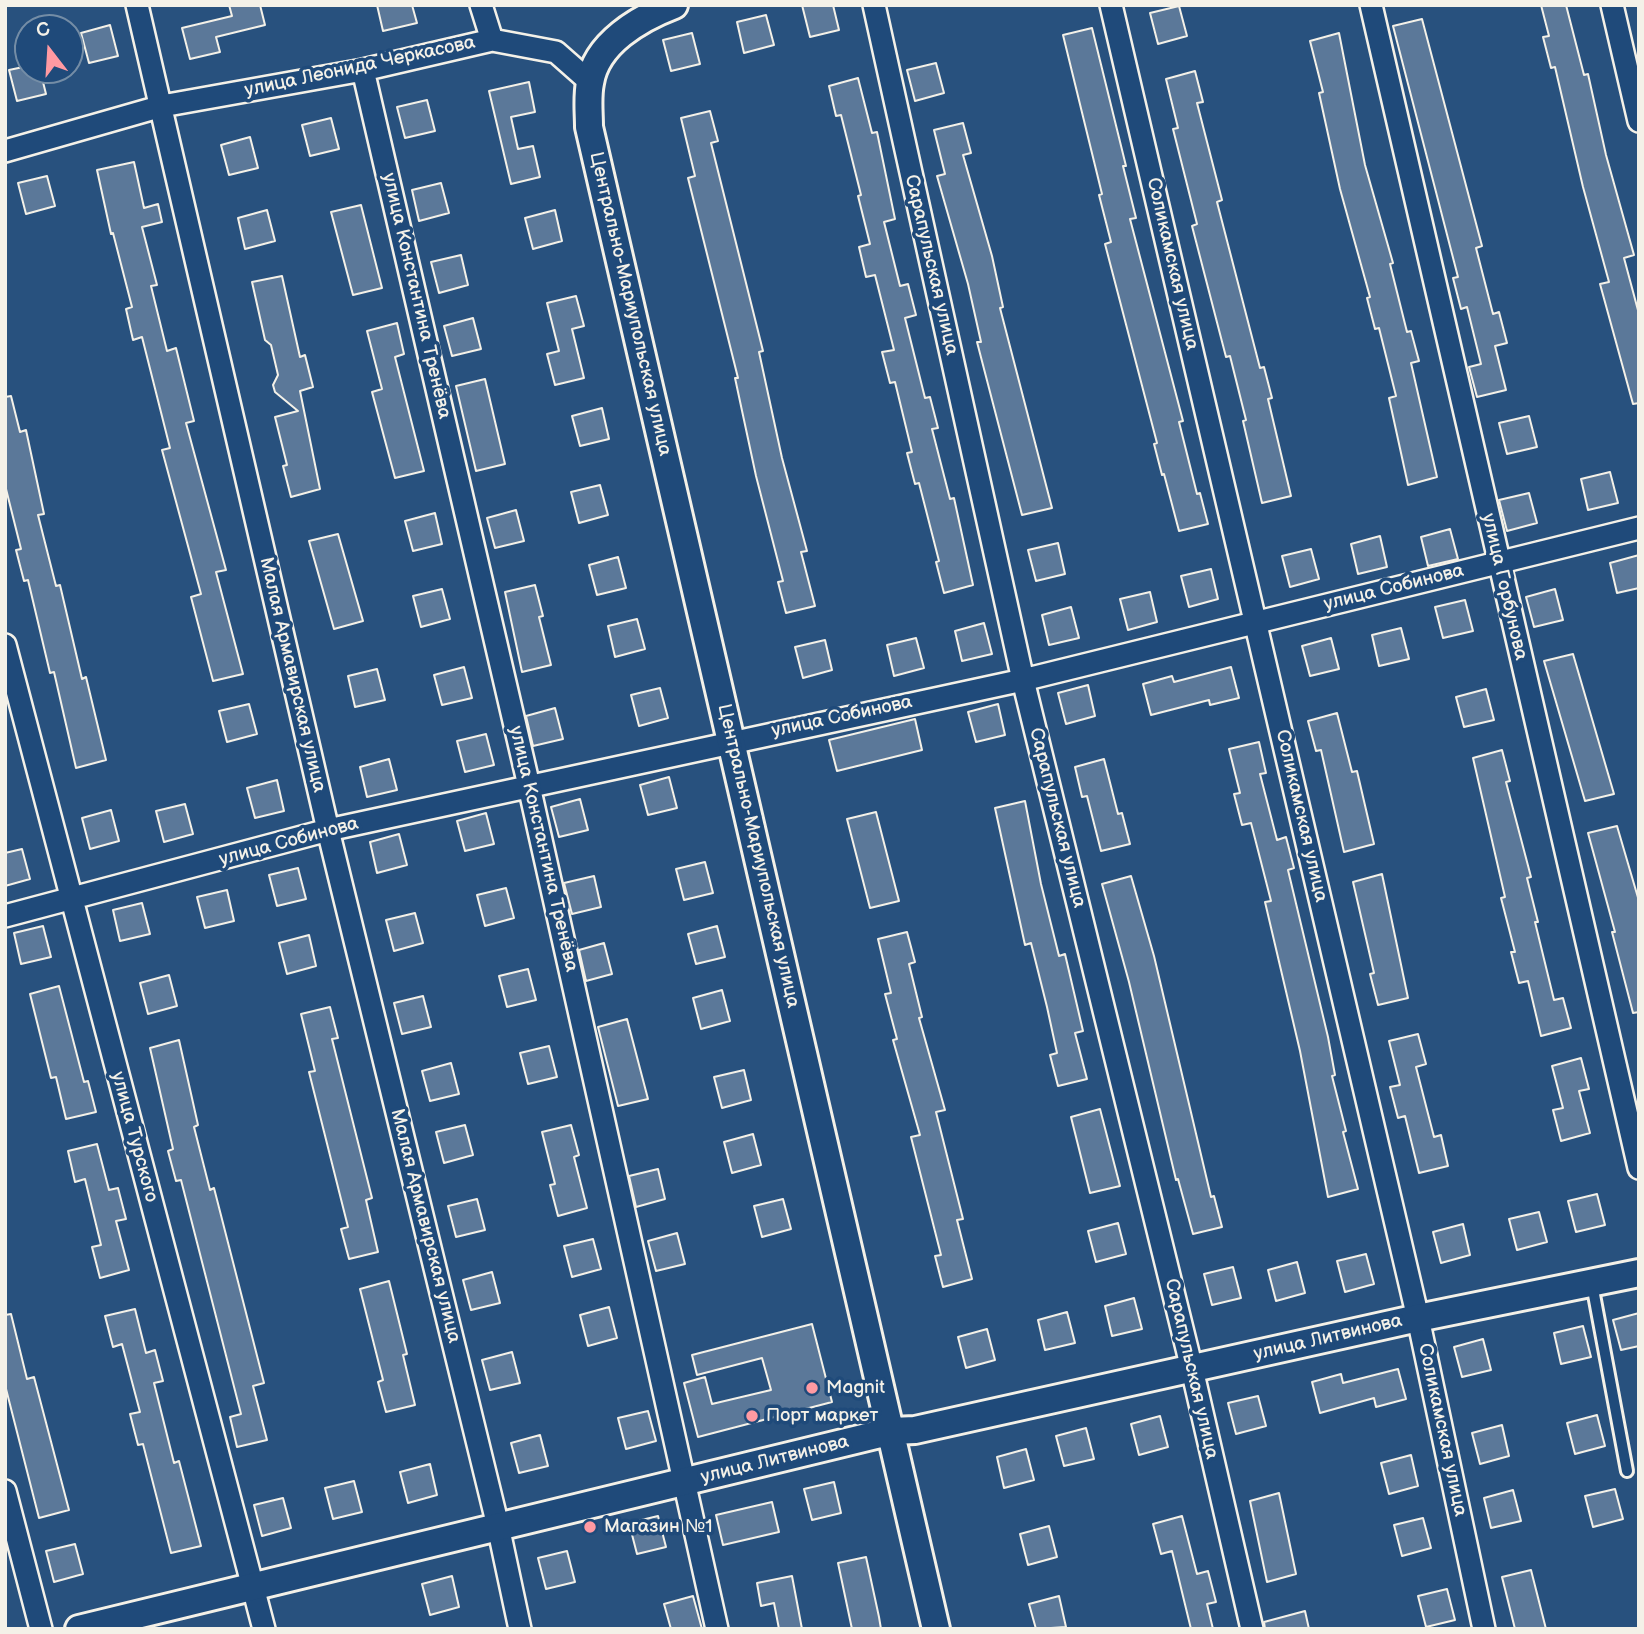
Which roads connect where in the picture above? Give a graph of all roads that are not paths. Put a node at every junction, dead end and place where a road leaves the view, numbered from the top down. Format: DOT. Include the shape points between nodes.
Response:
graph roads {
  1 [pos="138,5"];
  2 [pos="481,5"];
  3 [pos="674,5"];
  4 [pos="874,5"];
  5 [pos="1111,5"];
  6 [pos="1371,5"];
  7 [pos="1612,5"];
  8 [pos="492,40"];
  9 [pos="363,71"];
  10 [pos="590,82"];
  11 [pos="162,106"];
  12 [pos="1639,121"];
  13 [pos="5,151"];
  14 [pos="1639,528"];
  15 [pos="1498,563"];
  16 [pos="1255,623"];
  17 [pos="5,645"];
  18 [pos="1023,680"];
  19 [pos="731,740"];
  20 [pos="529,786"];
  21 [pos="328,830"];
  22 [pos="70,901"];
  23 [pos="5,916"];
  24 [pos="1639,1168"];
  25 [pos="1639,1273"];
  26 [pos="1592,1284"];
  27 [pos="1418,1318"];
  28 [pos="1192,1368"];
  29 [pos="892,1431"];
  30 [pos="1627,1471"];
  31 [pos="684,1482"];
  32 [pos="5,1491"];
  33 [pos="498,1526"];
  34 [pos="254,1586"];
  35 [pos="41,1629"];
  36 [pos="79,1629"];
  37 [pos="264,1629"];
  38 [pos="520,1629"];
  39 [pos="717,1629"];
  40 [pos="936,1629"];
  41 [pos="1252,1629"];
  42 [pos="1484,1629"];
  1 -- 11 [label="street, Малая Армавирская улица"];
  2 -- 8 [label="street"];
  3 -- 10 [label="street" via="652,13 621,34 599,58"];
  4 -- 18 [label="street, Сарапульская улица"];
  5 -- 16 [label="street, Соликамская улица"];
  6 -- 15 [label="street, улица Горбунова"];
  7 -- 12 [label="street"];
  8 -- 9 [label="street, улица Леонида Черкасова"];
  8 -- 10 [label="street, улица Леонида Черкасова" via="556,52"];
  9 -- 11 [label="street, улица Леонида Черкасова"];
  9 -- 20 [label="street, улица Константина Тренёва"];
  10 -- 19 [label="street, Центрально-Мариупольская улица" via="589,127"];
  11 -- 13 [label="street, улица Леонида Черкасова"];
  11 -- 21 [label="street, Малая Армавирская улица"];
  14 -- 15 [label="street, улица Собинова"];
  15 -- 16 [label="street, улица Собинова"];
  15 -- 24 [label="street, улица Горбунова"];
  16 -- 18 [label="street, улица Собинова"];
  16 -- 27 [label="street, Соликамская улица"];
  17 -- 22 [label="street, улица Турского"];
  18 -- 19 [label="street, улица Собинова"];
  18 -- 28 [label="street, Сарапульская улица"];
  19 -- 20 [label="street, улица Собинова"];
  19 -- 29 [label="street, Центрально-Мариупольская улица"];
  20 -- 21 [label="street, улица Собинова"];
  20 -- 31 [label="street, улица Константина Тренёва"];
  21 -- 22 [label="street, улица Собинова"];
  21 -- 33 [label="street, Малая Армавирская улица"];
  22 -- 23 [label="street, улица Собинова"];
  22 -- 34 [label="street, улица Турского"];
  25 -- 26 [label="street, улица Литвинова"];
  26 -- 27 [label="street, улица Литвинова"];
  26 -- 30 [label="lane"];
  27 -- 28 [label="street, улица Литвинова"];
  27 -- 42 [label="street, Соликамская улица"];
  28 -- 29 [label="street, улица Литвинова" via="915,1430"];
  28 -- 41 [label="street, Сарапульская улица"];
  29 -- 31 [label="street, улица Литвинова"];
  29 -- 40 [label="street, Центрально-Мариупольская улица"];
  31 -- 33 [label="street, улица Литвинова"];
  31 -- 39 [label="street, улица Константина Тренёва"];
  32 -- 35 [label="street"];
  33 -- 34 [label="street, улица Литвинова"];
  33 -- 38 [label="street, Малая Армавирская улица"];
  34 -- 36 [label="street, улица Литвинова"];
  34 -- 37 [label="street, улица Турского"];
}
